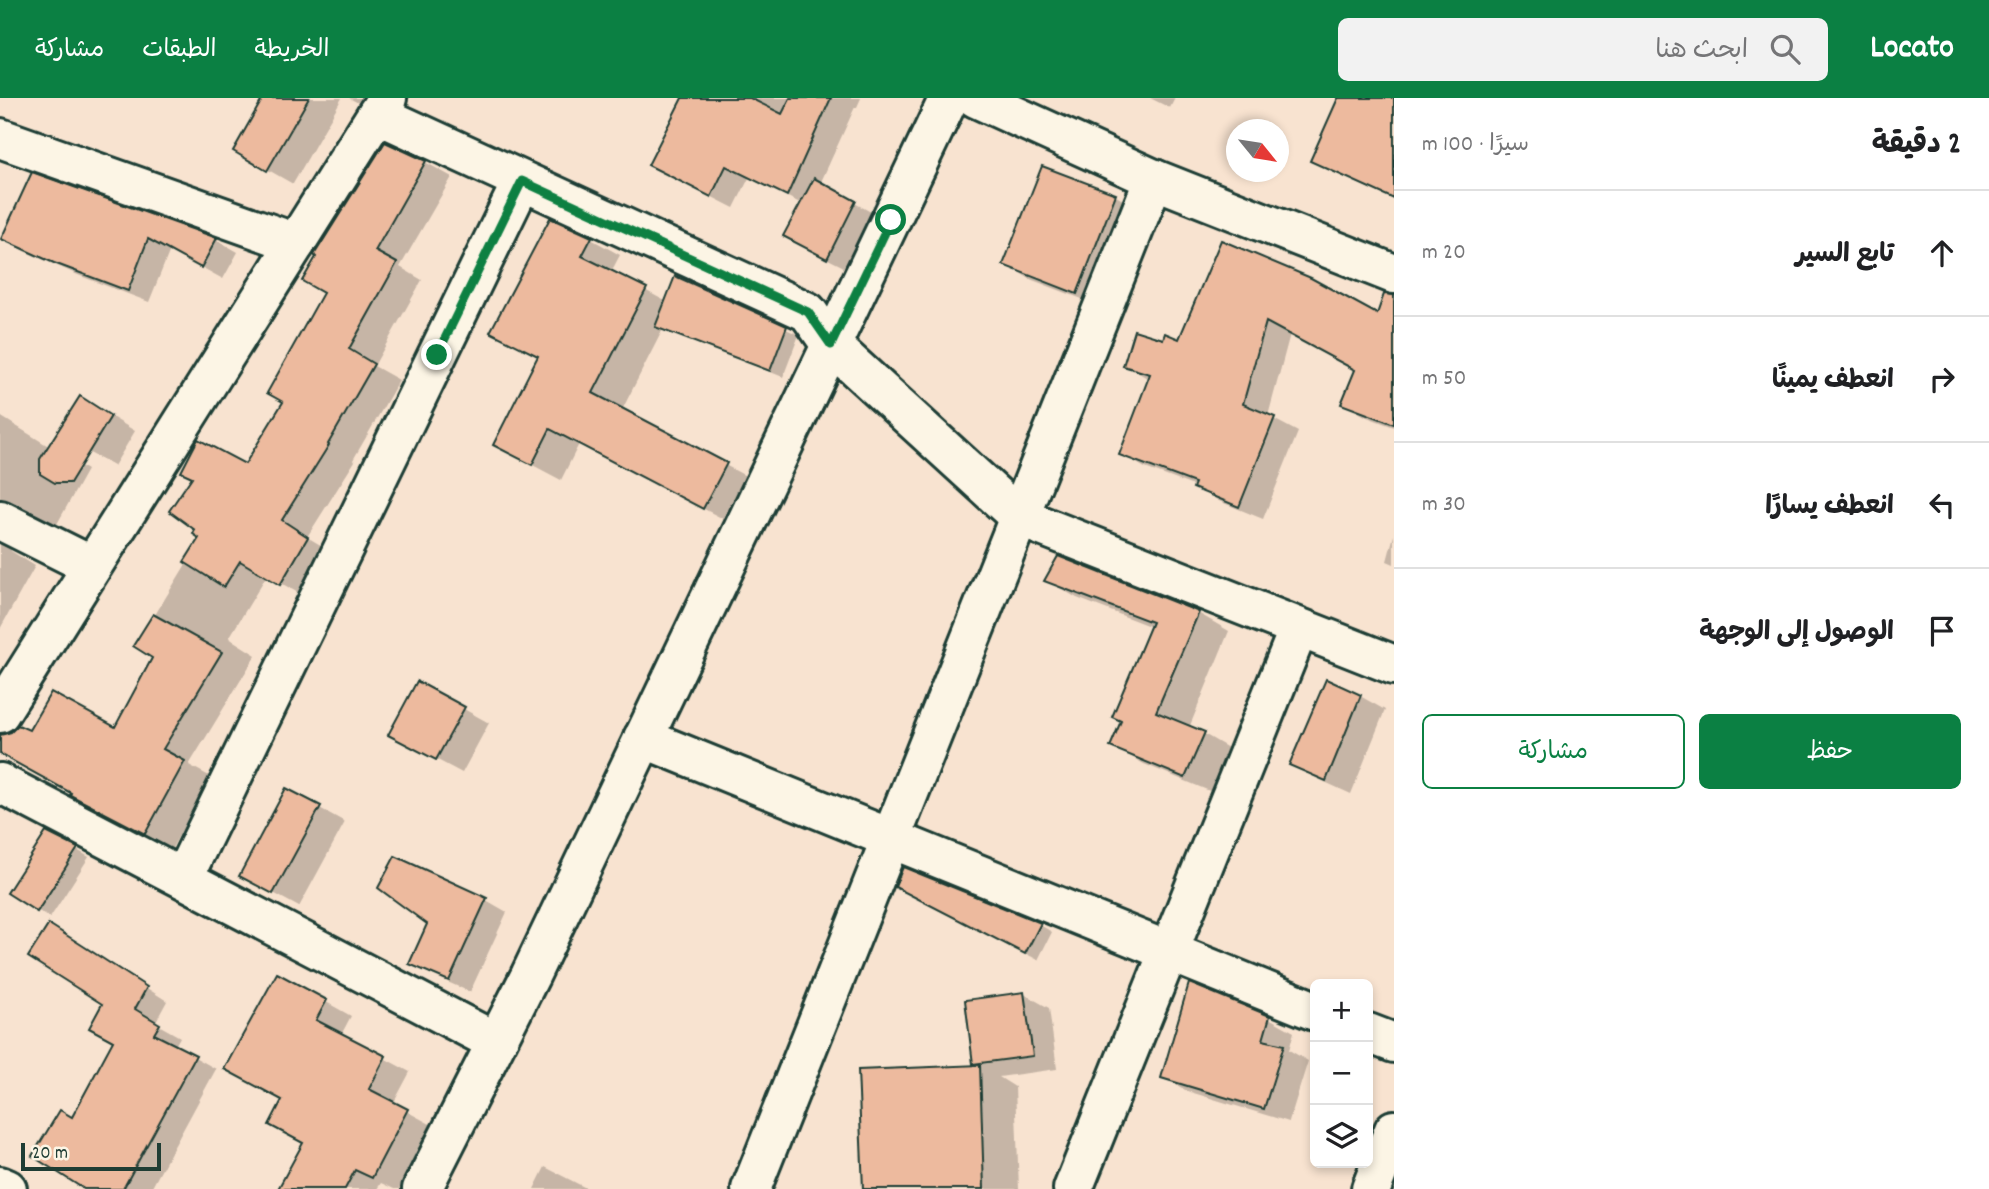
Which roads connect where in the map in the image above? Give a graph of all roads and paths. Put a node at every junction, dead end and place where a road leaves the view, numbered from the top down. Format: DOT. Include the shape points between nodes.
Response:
graph roads {
  1 [pos="948,98"];
  2 [pos="976,98"];
  3 [pos="382,106"];
  4 [pos="0,138"];
  5 [pos="1154,179"];
  6 [pos="522,181"];
  7 [pos="296,243"];
  8 [pos="1394,274"];
  9 [pos="831,345"];
  10 [pos="1019,517"];
  11 [pos="0,520"];
  12 [pos="92,566"];
  13 [pos="1299,628"];
  14 [pos="1394,665"];
  15 [pos="0,713"];
  16 [pos="643,737"];
  17 [pos="0,783"];
  18 [pos="891,838"];
  19 [pos="183,878"];
  20 [pos="1169,951"];
  21 [pos="1310,1009"];
  22 [pos="1373,1035"];
  23 [pos="496,1042"];
  24 [pos="1394,1044"];
  25 [pos="1394,1130"];
  26 [pos="0,1186"];
  27 [pos="7,1189"];
  28 [pos="422,1189"];
  29 [pos="751,1189"];
  30 [pos="1073,1189"];
  31 [pos="1371,1189"];
  1 -- 9 [label="street"];
  2 -- 5 [label="street"];
  3 -- 6 [label="street"];
  3 -- 7 [label="street"];
  4 -- 7 [label="street"];
  5 -- 8 [label="street"];
  5 -- 10 [label="street"];
  6 -- 9 [label="street" via="808,312"];
  6 -- 19 [label="street"];
  7 -- 12 [label="street"];
  9 -- 10 [label="street"];
  9 -- 16 [label="street"];
  10 -- 13 [label="street"];
  10 -- 18 [label="street"];
  11 -- 12 [label="street"];
  12 -- 15 [label="street"];
  13 -- 14 [label="street"];
  13 -- 20 [label="street"];
  16 -- 18 [label="street"];
  16 -- 23 [label="street"];
  17 -- 19 [label="street"];
  18 -- 20 [label="street"];
  18 -- 29 [label="street"];
  19 -- 23 [label="street"];
  20 -- 21 [label="street"];
  20 -- 30 [label="street"];
  22 -- 24 [label="street"];
  23 -- 28 [label="street"];
  25 -- 31 [label="street"];
  26 -- 27 [label="street"];
}
